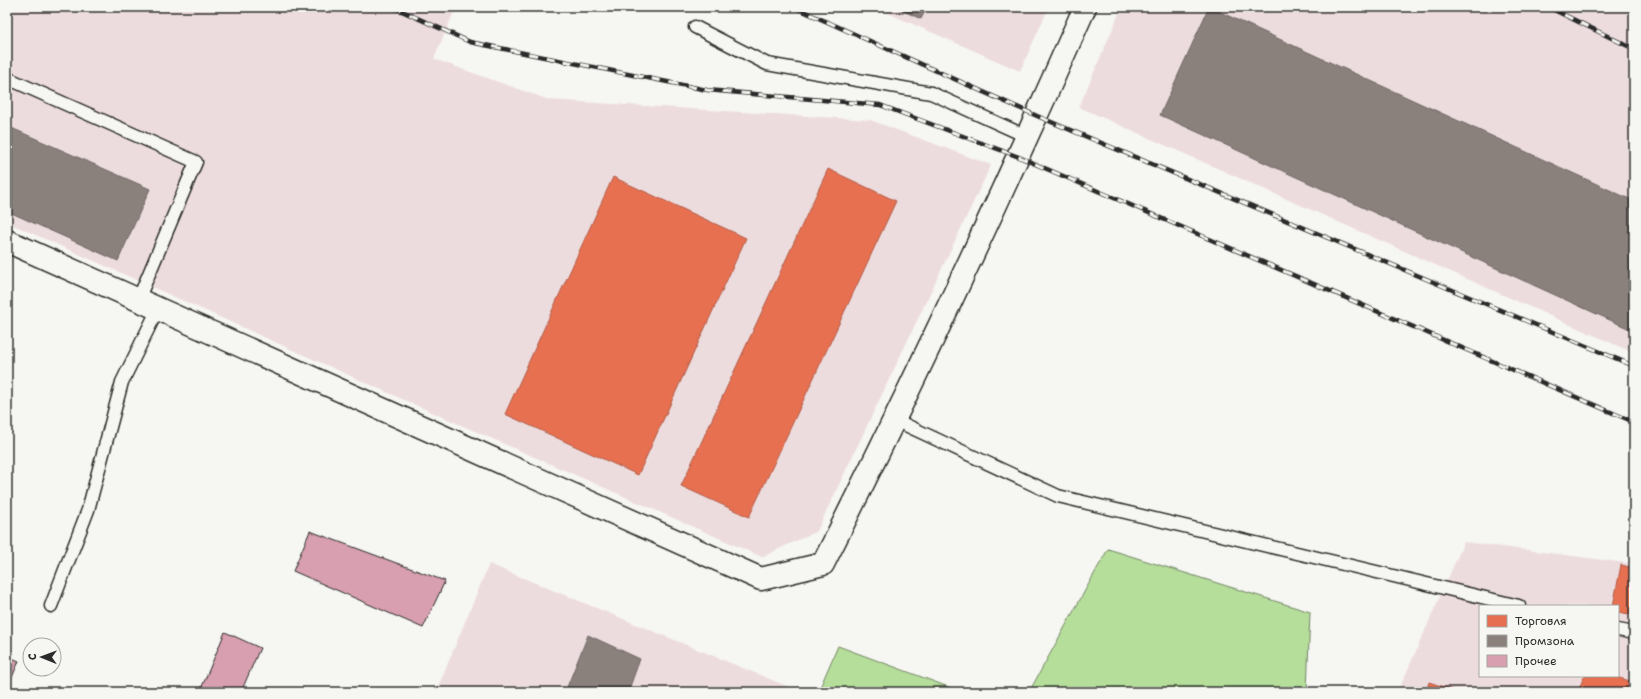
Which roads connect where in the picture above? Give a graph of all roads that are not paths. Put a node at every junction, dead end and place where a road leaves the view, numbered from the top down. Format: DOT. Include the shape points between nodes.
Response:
graph roads {
  1 [pos="1086,7"];
  2 [pos="695,27"];
  3 [pos="7,78"];
  4 [pos="1028,136"];
  5 [pos="7,241"];
  6 [pos="138,300"];
  7 [pos="158,308"];
  8 [pos="895,420"];
  9 [pos="1515,605"];
  10 [pos="51,606"];
  11 [pos="1619,630"];
  12 [pos="1634,634"];
  1 -- 4 [label="street"];
  2 -- 4 [label="lane" via="767,64 931,93"];
  3 -- 6 [label="lane" via="196,162"];
  4 -- 8 [label="street"];
  5 -- 6 [label="street"];
  6 -- 7 [label="street"];
  7 -- 8 [label="street" via="760,579 823,564"];
  7 -- 10 [label="lane" via="122,382 88,510"];
  8 -- 9 [label="lane" via="1058,496"];
  11 -- 12 [label="lane"];
}
